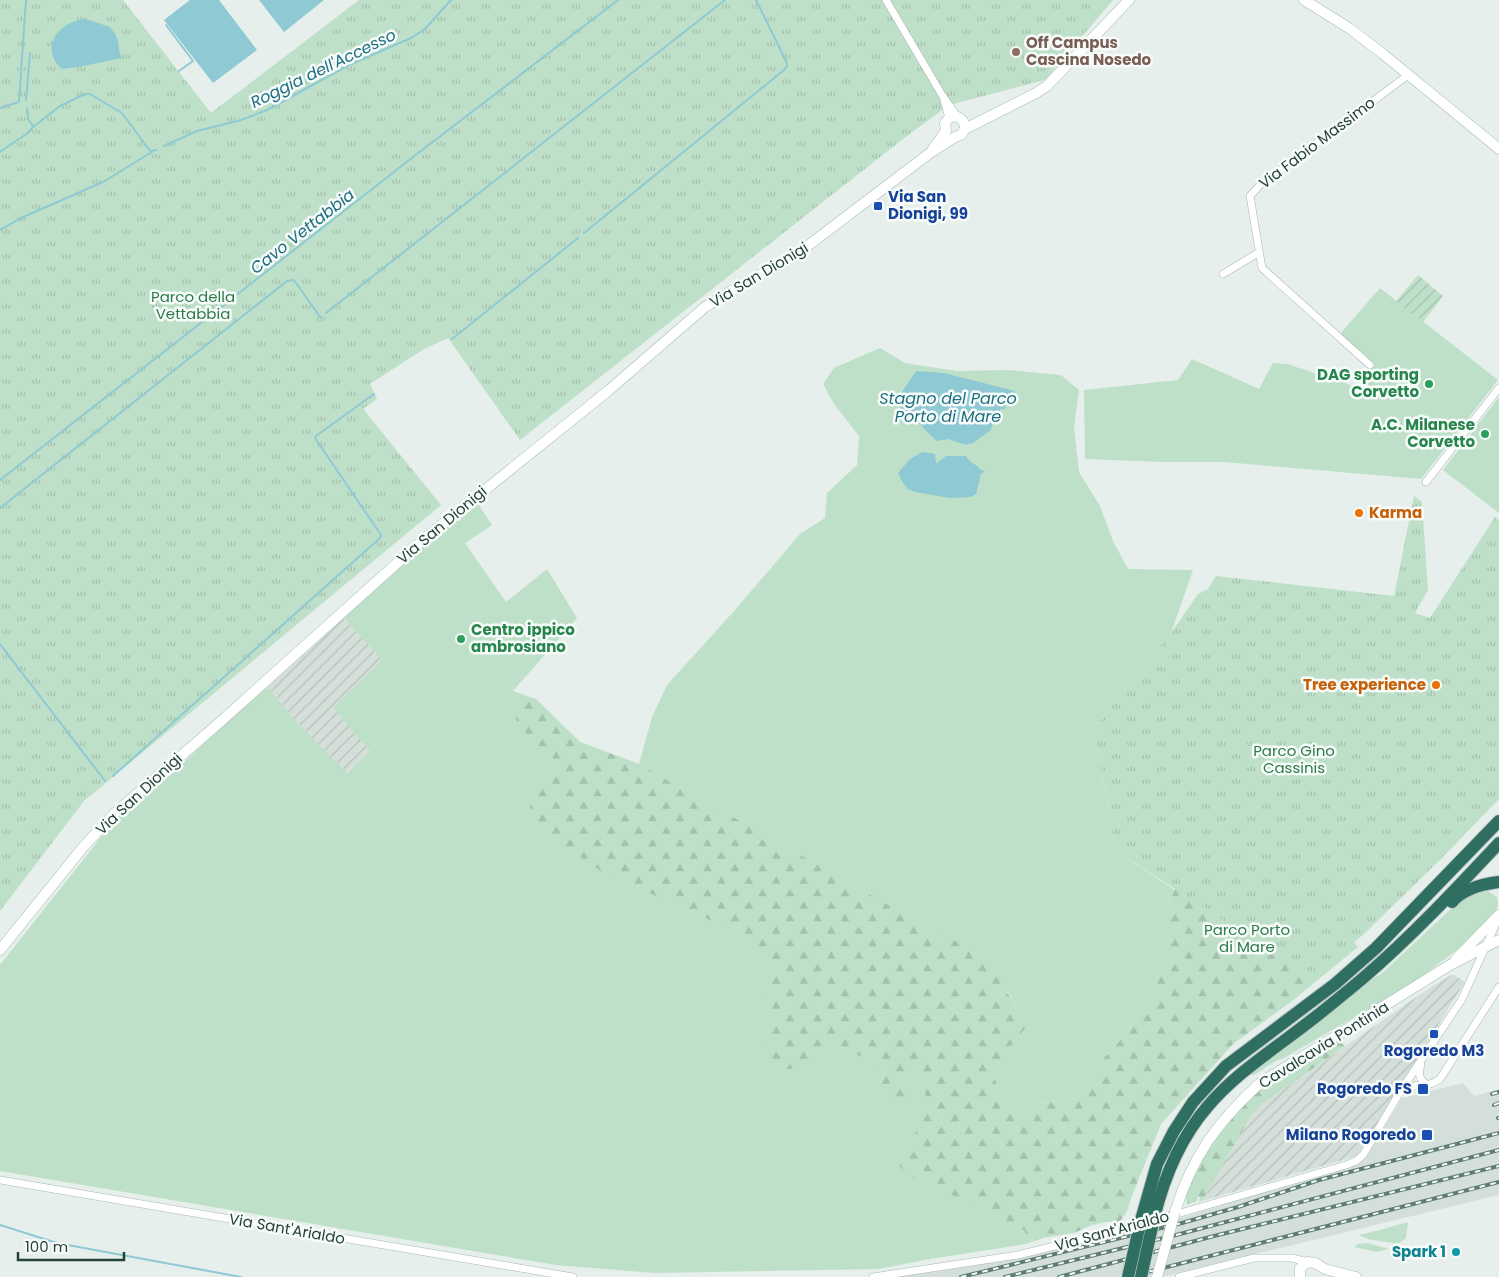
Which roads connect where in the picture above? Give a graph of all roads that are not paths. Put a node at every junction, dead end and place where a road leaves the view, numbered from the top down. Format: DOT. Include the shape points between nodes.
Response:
graph roads {
  1 [pos="886,0"];
  2 [pos="1129,0"];
  3 [pos="1304,0"];
  4 [pos="1408,75"];
  5 [pos="958,121"];
  6 [pos="946,131"];
  7 [pos="955,137"];
  8 [pos="1499,149"];
  9 [pos="930,153"];
  10 [pos="1258,253"];
  11 [pos="1224,274"];
  12 [pos="1370,365"];
  13 [pos="1499,388"];
  14 [pos="1426,482"];
  15 [pos="1499,821"];
  16 [pos="1499,843"];
  17 [pos="1499,882"];
  18 [pos="1483,886"];
  19 [pos="1499,892"];
  20 [pos="1499,916"];
  21 [pos="1499,940"];
  22 [pos="1486,946"];
  23 [pos="0,950"];
  24 [pos="1450,965"];
  25 [pos="1363,978"];
  26 [pos="1499,987"];
  27 [pos="1422,1060"];
  28 [pos="1428,1085"];
  29 [pos="1400,1092"];
  30 [pos="0,1180"];
  31 [pos="1313,1263"];
  32 [pos="1297,1275"];
  33 [pos="573,1277"];
  34 [pos="873,1277"];
  35 [pos="1128,1277"];
  36 [pos="1141,1277"];
  37 [pos="1157,1277"];
  38 [pos="1182,1277"];
  39 [pos="1319,1277"];
  40 [pos="1356,1277"];
  1 -- 5 [label="street"];
  2 -- 5 [label="street, Via San Dionigi" via="1048,86 992,115"];
  3 -- 4 [label="street" via="1349,28"];
  4 -- 8 [label="street"];
  4 -- 10 [label="street, Via Fabio Massimo" via="1252,192 1250,200"];
  5 -- 6 [label="street, Via San Dionigi" via="945,123"];
  5 -- 7 [label="street, Via San Dionigi" via="961,135"];
  6 -- 7 [label="street"];
  6 -- 9 [label="street, Via San Dionigi"];
  7 -- 9 [label="street, Via San Dionigi"];
  9 -- 23 [label="street, Via San Dionigi" via="793,257 705,307 608,391 423,540 116,812 84,846"];
  10 -- 11 [label="street"];
  10 -- 12 [label="street" via="1262,268"];
  13 -- 14 [label="street"];
  15 -- 35 [label="highway, bridge" via="1376,948 1335,984 1226,1066 1192,1102 1157,1164"];
  16 -- 25 [label="highway" via="1424,922"];
  17 -- 18 [label="highway"];
  18 -- 19 [label="highway"];
  18 -- 25 [label="highway" via="1455,898 1384,967"];
  20 -- 22 [label="street, Via Sant'Arialdo"];
  20 -- 24 [label="street, Cavalcavia Pontinia"];
  21 -- 22 [label="street, Cavalcavia Pontinia"];
  22 -- 24 [label="street, Cavalcavia Pontinia"];
  22 -- 27 [label="street, Via Sant'Arialdo" via="1462,999"];
  24 -- 37 [label="street, Cavalcavia Pontinia, bridge" via="1260,1083 1236,1105 1198,1156 1186,1180"];
  25 -- 36 [label="highway, bridge" via="1238,1076 1206,1108 1166,1175"];
  26 -- 28 [label="street" via="1440,1079"];
  27 -- 28 [label="street" via="1419,1075"];
  27 -- 29 [label="street, Via Sant'Arialdo"];
  28 -- 29 [label="street" via="1414,1085"];
  29 -- 34 [label="street, Via Sant'Arialdo" via="1365,1152 1346,1164 1131,1227 1036,1251"];
  30 -- 33 [label="street, Via Sant'Arialdo"];
  31 -- 32 [label="street" via="1302,1265"];
  31 -- 38 [label="street" via="1292,1258 1254,1258"];
  31 -- 39 [label="street" via="1320,1272"];
  31 -- 40 [label="street"];
}
